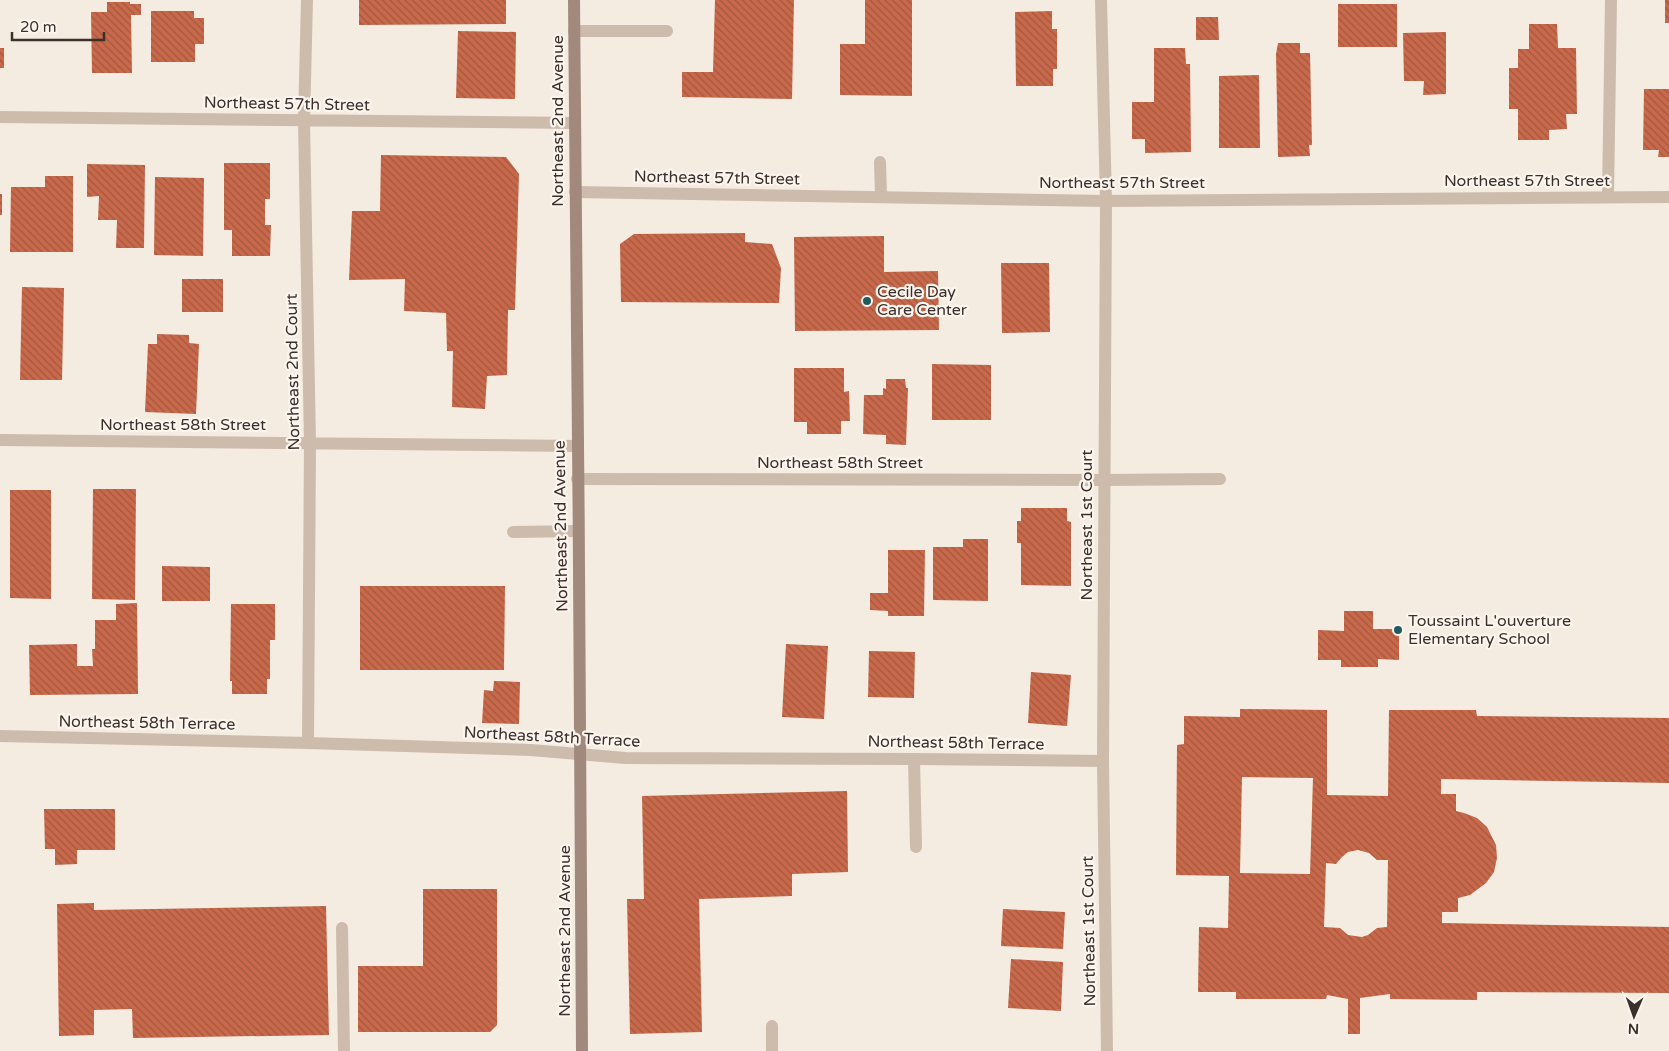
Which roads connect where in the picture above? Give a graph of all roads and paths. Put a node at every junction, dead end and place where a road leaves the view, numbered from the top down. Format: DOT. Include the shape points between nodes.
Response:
graph roads {
  1 [pos="307,0"];
  2 [pos="574,0"];
  3 [pos="1101,0"];
  4 [pos="1611,0"];
  5 [pos="574,30"];
  6 [pos="667,31"];
  7 [pos="0,117"];
  8 [pos="304,121"];
  9 [pos="574,123"];
  10 [pos="880,162"];
  11 [pos="575,192"];
  12 [pos="881,197"];
  13 [pos="1608,197"];
  14 [pos="1669,197"];
  15 [pos="1106,201"];
  16 [pos="0,440"];
  17 [pos="310,443"];
  18 [pos="576,446"];
  19 [pos="577,479"];
  20 [pos="1220,479"];
  21 [pos="1103,480"];
  22 [pos="578,531"];
  23 [pos="513,532"];
  24 [pos="0,736"];
  25 [pos="308,743"];
  26 [pos="581,755"];
  27 [pos="914,759"];
  28 [pos="1103,761"];
  29 [pos="916,847"];
  30 [pos="342,928"];
  31 [pos="772,1026"];
  32 [pos="344,1051"];
  33 [pos="582,1051"];
  34 [pos="772,1051"];
  35 [pos="1107,1051"];
  1 -- 8 [label="street, Northeast 2nd Court"];
  2 -- 5 [label="main road, Northeast 2nd Avenue"];
  3 -- 15 [label="street, Northeast 1st Court"];
  4 -- 13 [label="street"];
  5 -- 6 [label="street"];
  5 -- 9 [label="main road, Northeast 2nd Avenue"];
  7 -- 8 [label="street, Northeast 57th Street"];
  8 -- 9 [label="street, Northeast 57th Street"];
  8 -- 17 [label="street, Northeast 2nd Court"];
  9 -- 11 [label="main road, Northeast 2nd Avenue"];
  10 -- 12 [label="street"];
  11 -- 12 [label="street, Northeast 57th Street"];
  11 -- 18 [label="main road, Northeast 2nd Avenue"];
  12 -- 15 [label="street, Northeast 57th Street"];
  13 -- 14 [label="street, Northeast 57th Street"];
  13 -- 15 [label="street, Northeast 57th Street"];
  15 -- 21 [label="street, Northeast 1st Court"];
  16 -- 17 [label="street, Northeast 58th Street"];
  17 -- 18 [label="street, Northeast 58th Street"];
  17 -- 25 [label="street, Northeast 2nd Court"];
  18 -- 19 [label="main road, Northeast 2nd Avenue"];
  19 -- 21 [label="street, Northeast 58th Street"];
  19 -- 22 [label="main road, Northeast 2nd Avenue"];
  20 -- 21 [label="street, Northeast 58th Street"];
  21 -- 28 [label="street, Northeast 1st Court"];
  22 -- 23 [label="street"];
  22 -- 26 [label="main road, Northeast 2nd Avenue"];
  24 -- 25 [label="street, Northeast 58th Terrace"];
  25 -- 26 [label="street, Northeast 58th Terrace" via="531,750"];
  26 -- 27 [label="street, Northeast 58th Terrace"];
  26 -- 33 [label="main road, Northeast 2nd Avenue"];
  27 -- 28 [label="street, Northeast 58th Terrace"];
  27 -- 29 [label="street"];
  28 -- 35 [label="street, Northeast 1st Court"];
  30 -- 32 [label="street"];
  31 -- 34 [label="street"];
}
